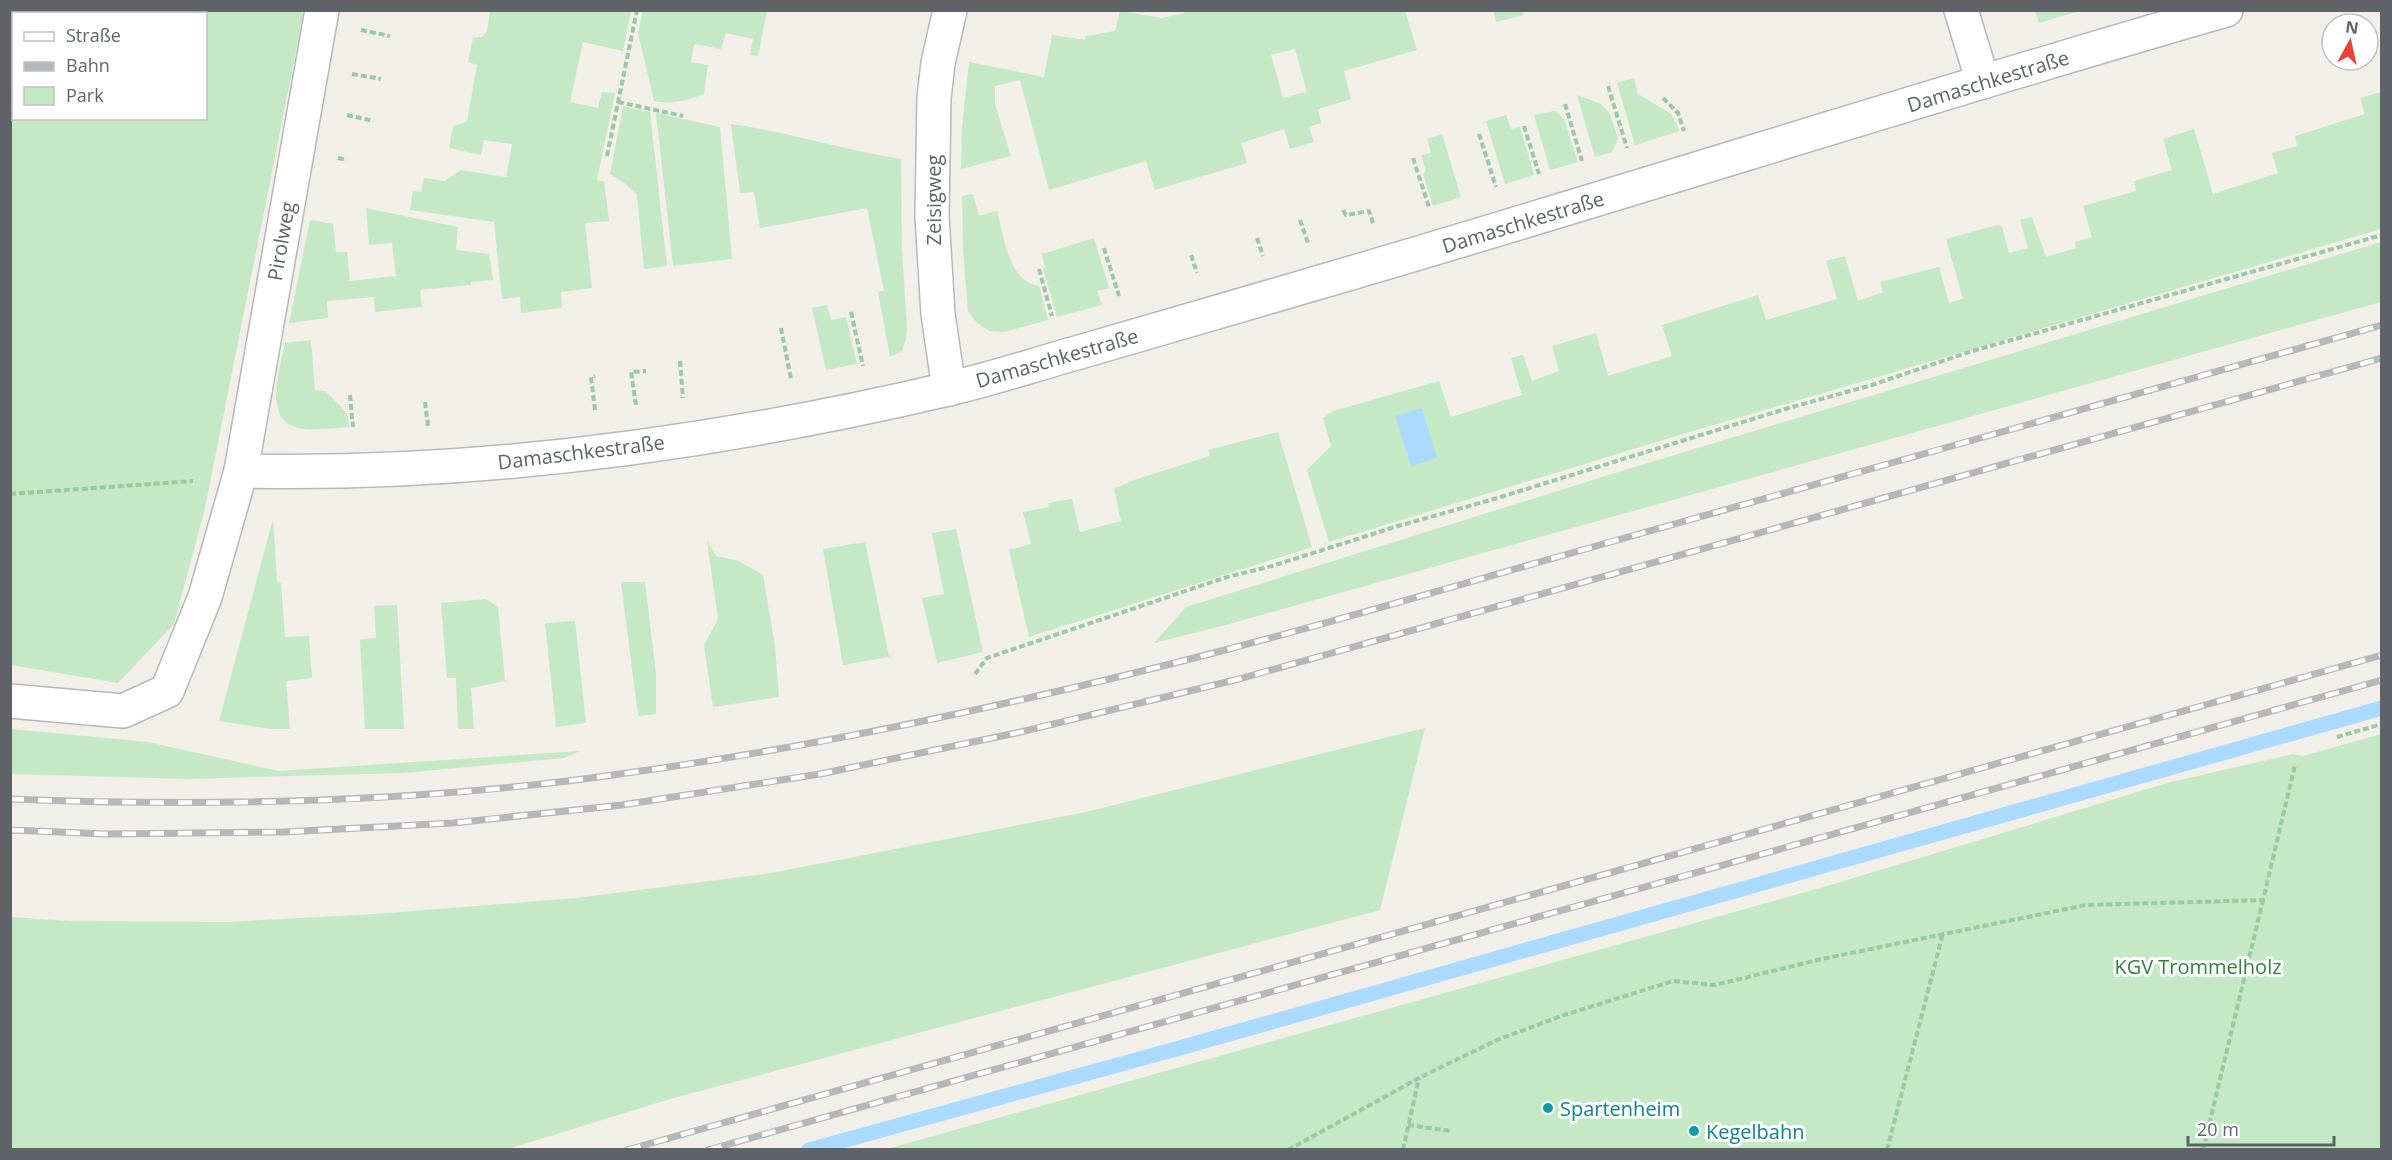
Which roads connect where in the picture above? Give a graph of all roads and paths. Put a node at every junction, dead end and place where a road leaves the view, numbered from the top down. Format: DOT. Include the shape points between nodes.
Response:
graph roads {
  1 [pos="322,10"];
  2 [pos="637,10"];
  3 [pos="950,10"];
  4 [pos="1961,10"];
  5 [pos="2226,10"];
  6 [pos="369,32"];
  7 [pos="390,36"];
  8 [pos="356,74"];
  9 [pos="381,80"];
  10 [pos="1983,82"];
  11 [pos="1608,86"];
  12 [pos="1663,98"];
  13 [pos="618,102"];
  14 [pos="1565,104"];
  15 [pos="352,116"];
  16 [pos="683,116"];
  17 [pos="373,121"];
  18 [pos="1524,126"];
  19 [pos="1479,134"];
  20 [pos="1686,137"];
  21 [pos="1629,154"];
  22 [pos="607,156"];
  23 [pos="1413,158"];
  24 [pos="1584,168"];
  25 [pos="1541,180"];
  26 [pos="1498,193"];
  27 [pos="1343,210"];
  28 [pos="1430,213"];
  29 [pos="1300,220"];
  30 [pos="1376,230"];
  31 [pos="2382,235"];
  32 [pos="1257,238"];
  33 [pos="1104,248"];
  34 [pos="1309,250"];
  35 [pos="1191,255"];
  36 [pos="1265,262"];
  37 [pos="1039,269"];
  38 [pos="1198,277"];
  39 [pos="1120,300"];
  40 [pos="851,312"];
  41 [pos="1053,319"];
  42 [pos="781,328"];
  43 [pos="680,361"];
  44 [pos="863,370"];
  45 [pos="646,371"];
  46 [pos="595,376"];
  47 [pos="792,383"];
  48 [pos="949,389"];
  49 [pos="350,395"];
  50 [pos="425,402"];
  51 [pos="684,402"];
  52 [pos="636,409"];
  53 [pos="596,414"];
  54 [pos="428,430"];
  55 [pos="354,434"];
  56 [pos="241,471"];
  57 [pos="10,494"];
  58 [pos="975,674"];
  59 [pos="10,701"];
  60 [pos="2382,724"];
  61 [pos="2337,737"];
  62 [pos="2295,765"];
  63 [pos="2263,900"];
  64 [pos="1944,933"];
  65 [pos="1419,1078"];
  66 [pos="1408,1125"];
  67 [pos="1451,1131"];
  68 [pos="1288,1149"];
  69 [pos="1403,1149"];
  70 [pos="1887,1149"];
  71 [pos="2203,1149"];
  1 -- 56 [label="street, Pirolweg"];
  2 -- 13 [label="path"];
  3 -- 48 [label="street, Zeisigweg" via="934,98 932,216 938,314"];
  4 -- 10 [label="street"];
  5 -- 10 [label="street, Damaschkestraße"];
  6 -- 7 [label="path"];
  8 -- 9 [label="path"];
  10 -- 48 [label="street, Damaschkestraße" via="1518,225"];
  11 -- 21 [label="path"];
  12 -- 20 [label="path" via="1678,113"];
  13 -- 16 [label="path"];
  13 -- 22 [label="path"];
  14 -- 24 [label="path"];
  15 -- 17 [label="path"];
  18 -- 25 [label="path"];
  19 -- 26 [label="path"];
  23 -- 28 [label="path"];
  27 -- 30 [label="path" via="1346,215 1369,211"];
  29 -- 34 [label="path"];
  31 -- 58 [label="path" via="1969,352 1872,385 1227,577 987,658"];
  32 -- 36 [label="path"];
  33 -- 39 [label="path"];
  35 -- 38 [label="path"];
  37 -- 41 [label="path"];
  40 -- 44 [label="path"];
  42 -- 47 [label="path"];
  43 -- 51 [label="path"];
  45 -- 52 [label="path" via="632,372"];
  46 -- 53 [label="path" via="591,376"];
  48 -- 56 [label="street, Damaschkestraße" via="740,432 592,451 486,463 307,472"];
  49 -- 55 [label="path"];
  50 -- 54 [label="path"];
  56 -- 57 [label="path" via="204,480"];
  56 -- 59 [label="street" via="205,597 167,691 123,711"];
  60 -- 61 [label="path"];
  62 -- 63 [label="path"];
  63 -- 64 [label="path" via="2086,905"];
  63 -- 71 [label="path"];
  64 -- 65 [label="path" via="1715,985 1673,981 1497,1040"];
  64 -- 70 [label="path"];
  65 -- 66 [label="path"];
  65 -- 68 [label="path"];
  66 -- 67 [label="path"];
  66 -- 69 [label="path"];
}
